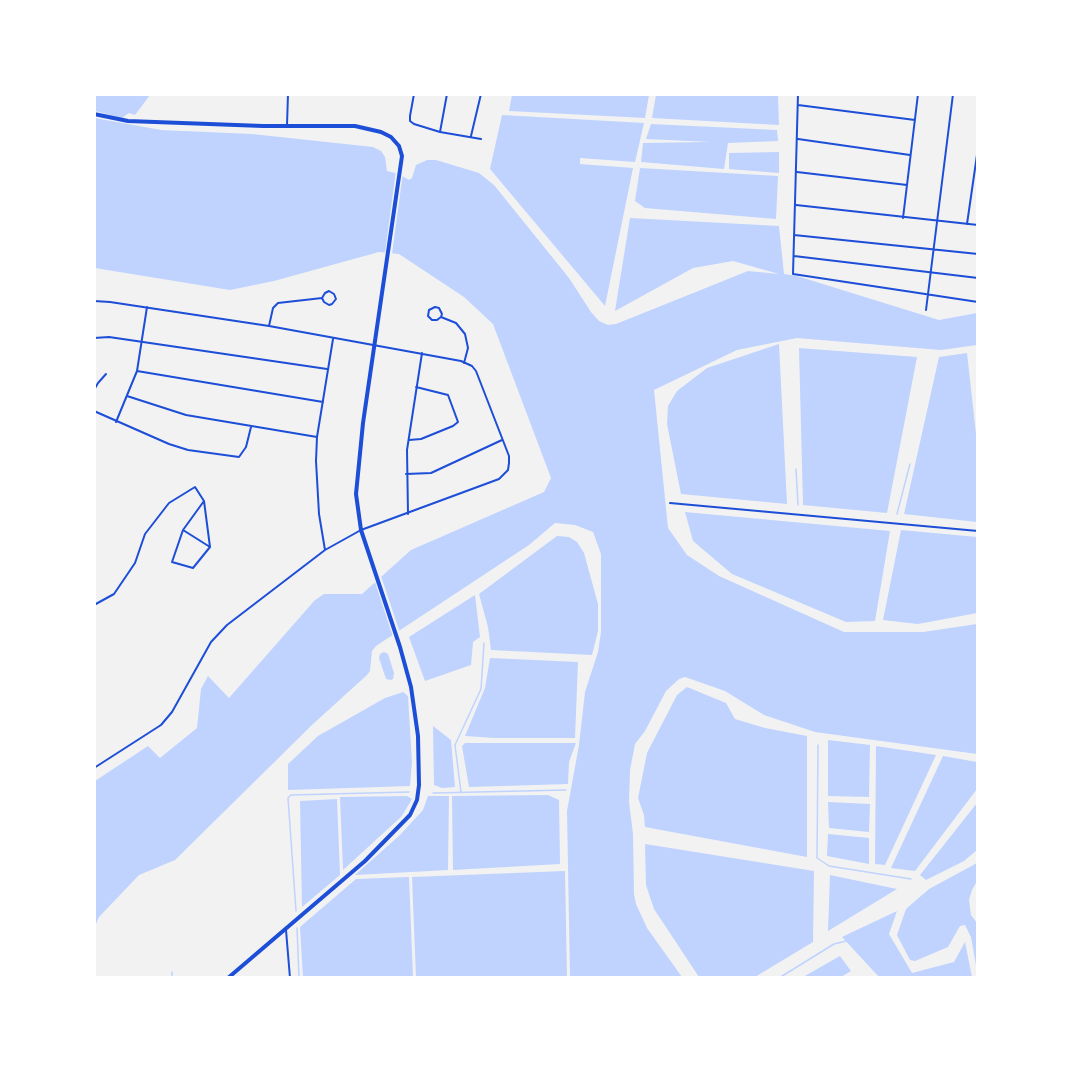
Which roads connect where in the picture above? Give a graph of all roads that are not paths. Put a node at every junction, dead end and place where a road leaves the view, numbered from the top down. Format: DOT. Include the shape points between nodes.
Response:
graph roads {
  1 [pos="288,94"];
  2 [pos="414,94"];
  3 [pos="447,94"];
  4 [pos="481,94"];
  5 [pos="798,94"];
  6 [pos="918,94"];
  7 [pos="954,94"];
  8 [pos="798,105"];
  9 [pos="94,114"];
  10 [pos="915,120"];
  11 [pos="287,125"];
  12 [pos="440,132"];
  13 [pos="471,136"];
  14 [pos="481,139"];
  15 [pos="798,139"];
  16 [pos="978,148"];
  17 [pos="910,155"];
  18 [pos="797,172"];
  19 [pos="907,185"];
  20 [pos="796,205"];
  21 [pos="903,218"];
  22 [pos="938,221"];
  23 [pos="967,224"];
  24 [pos="978,225"];
  25 [pos="794,235"];
  26 [pos="934,248"];
  27 [pos="978,254"];
  28 [pos="794,256"];
  29 [pos="931,272"];
  30 [pos="978,278"];
  31 [pos="928,294"];
  32 [pos="322,298"];
  33 [pos="94,301"];
  34 [pos="978,302"];
  35 [pos="147,307"];
  36 [pos="926,310"];
  37 [pos="441,317"];
  38 [pos="269,327"];
  39 [pos="94,338"];
  40 [pos="334,338"];
  41 [pos="142,341"];
  42 [pos="375,346"];
  43 [pos="422,353"];
  44 [pos="464,363"];
  45 [pos="327,369"];
  46 [pos="137,371"];
  47 [pos="106,374"];
  48 [pos="416,387"];
  49 [pos="94,390"];
  50 [pos="127,396"];
  51 [pos="323,402"];
  52 [pos="94,411"];
  53 [pos="116,422"];
  54 [pos="251,426"];
  55 [pos="317,437"];
  56 [pos="408,440"];
  57 [pos="502,440"];
  58 [pos="406,474"];
  59 [pos="204,501"];
  60 [pos="669,503"];
  61 [pos="408,514"];
  62 [pos="183,530"];
  63 [pos="361,530"];
  64 [pos="978,531"];
  65 [pos="210,547"];
  66 [pos="325,550"];
  67 [pos="94,605"];
  68 [pos="94,768"];
  69 [pos="286,930"];
  70 [pos="228,978"];
  71 [pos="290,978"];
  1 -- 11 [label="street"];
  2 -- 12 [label="street" via="410,121"];
  3 -- 12 [label="street"];
  4 -- 13 [label="street"];
  5 -- 8 [label="street"];
  6 -- 10 [label="street"];
  7 -- 22 [label="street"];
  8 -- 10 [label="street"];
  8 -- 15 [label="street"];
  9 -- 11 [label="main road" via="128,121"];
  10 -- 17 [label="street"];
  11 -- 42 [label="main road" via="355,126 381,132 399,146 402,156"];
  12 -- 13 [label="street"];
  13 -- 14 [label="street"];
  15 -- 17 [label="street"];
  15 -- 18 [label="street"];
  16 -- 23 [label="street"];
  17 -- 19 [label="street"];
  18 -- 19 [label="street"];
  18 -- 20 [label="street"];
  19 -- 21 [label="street"];
  20 -- 21 [label="street"];
  20 -- 25 [label="street"];
  21 -- 22 [label="street"];
  22 -- 23 [label="street"];
  22 -- 26 [label="street"];
  23 -- 24 [label="street"];
  25 -- 26 [label="street"];
  25 -- 28 [label="street"];
  26 -- 27 [label="street"];
  26 -- 29 [label="street"];
  28 -- 29 [label="street"];
  28 -- 31 [label="street" via="793,274"];
  29 -- 30 [label="street"];
  29 -- 31 [label="street"];
  31 -- 34 [label="street"];
  31 -- 36 [label="street"];
  32 -- 32 [label="street" via="329,305 336,300 328,291"];
  32 -- 38 [label="street" via="278,303"];
  33 -- 35 [label="street"];
  35 -- 38 [label="street"];
  35 -- 41 [label="street"];
  37 -- 37 [label="street" via="439,308 429,309 432,320"];
  37 -- 44 [label="street" via="456,323 465,334 468,348"];
  38 -- 40 [label="street"];
  39 -- 41 [label="street"];
  40 -- 42 [label="street"];
  40 -- 45 [label="street"];
  41 -- 45 [label="street"];
  41 -- 46 [label="street"];
  42 -- 43 [label="street"];
  42 -- 63 [label="main road" via="356,494"];
  43 -- 44 [label="street"];
  43 -- 48 [label="street"];
  44 -- 57 [label="street" via="476,371"];
  45 -- 51 [label="street"];
  46 -- 50 [label="street"];
  46 -- 51 [label="street"];
  47 -- 49 [label="street"];
  48 -- 56 [label="street"];
  48 -- 56 [label="street" via="448,395 458,422 421,439"];
  50 -- 53 [label="street"];
  50 -- 54 [label="street" via="186,415"];
  51 -- 55 [label="street"];
  52 -- 53 [label="street"];
  53 -- 54 [label="street" via="188,450 239,457"];
  54 -- 55 [label="street"];
  55 -- 66 [label="street" via="316,487"];
  56 -- 58 [label="street"];
  57 -- 58 [label="street" via="431,473"];
  57 -- 61 [label="street" via="509,463 499,479"];
  58 -- 61 [label="street"];
  59 -- 62 [label="street"];
  59 -- 65 [label="street"];
  59 -- 67 [label="street" via="195,487 169,503 145,534 135,563 114,594"];
  60 -- 64 [label="street"];
  61 -- 63 [label="street"];
  62 -- 65 [label="street"];
  62 -- 65 [label="street" via="172,562 193,568"];
  63 -- 66 [label="street"];
  63 -- 69 [label="main road" via="411,687 418,736 417,800 410,815 391,836"];
  66 -- 68 [label="street" via="227,625 211,642 161,725"];
  69 -- 70 [label="main road"];
  69 -- 71 [label="street"];
}
